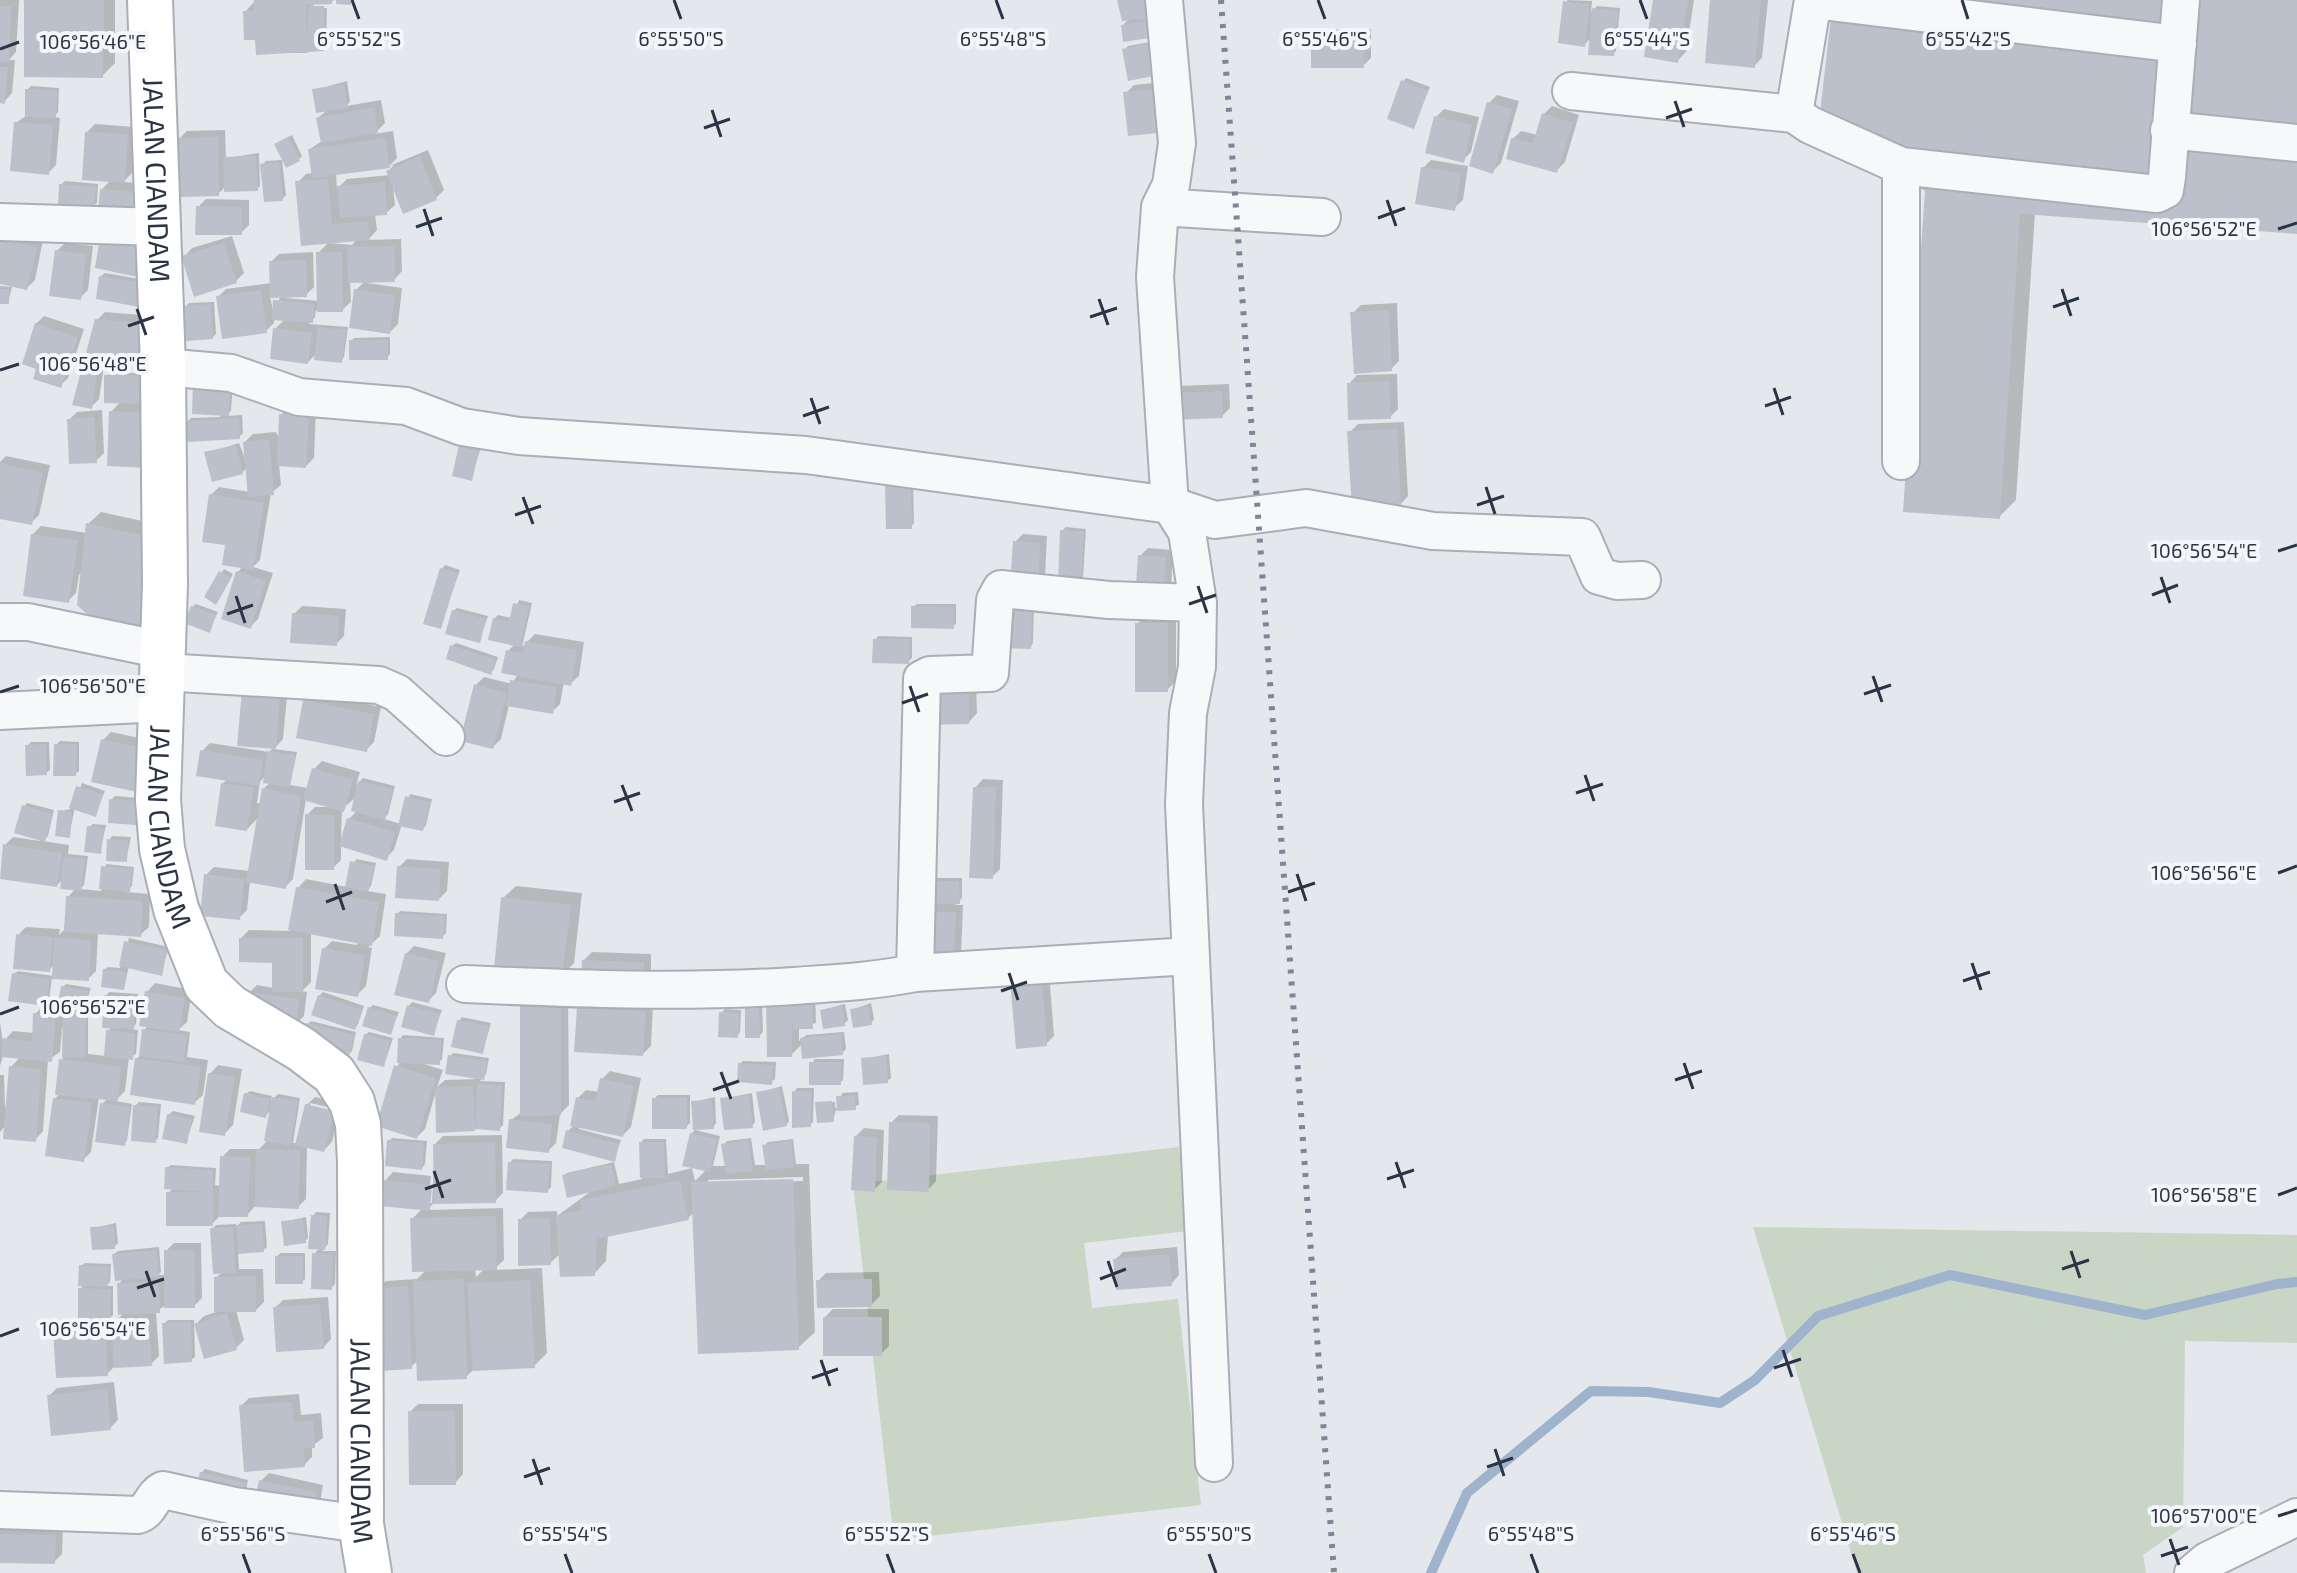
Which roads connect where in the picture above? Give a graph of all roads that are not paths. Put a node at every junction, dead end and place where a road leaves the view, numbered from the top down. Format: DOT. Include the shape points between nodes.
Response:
graph roads {
  1 [pos="150,0"];
  2 [pos="1164,0"];
  3 [pos="1813,0"];
  4 [pos="2181,0"];
  5 [pos="2178,44"];
  6 [pos="1571,91"];
  7 [pos="1794,114"];
  8 [pos="2169,130"];
  9 [pos="2297,143"];
  10 [pos="1901,166"];
  11 [pos="1160,207"];
  12 [pos="1322,217"];
  13 [pos="0,222"];
  14 [pos="160,227"];
  15 [pos="163,367"];
  16 [pos="1901,461"];
  17 [pos="1170,505"];
  18 [pos="1642,580"];
  19 [pos="1198,603"];
  20 [pos="0,622"];
  21 [pos="163,675"];
  22 [pos="0,711"];
  23 [pos="446,737"];
  24 [pos="1190,956"];
  25 [pos="915,973"];
  26 [pos="465,984"];
  27 [pos="1214,1463"];
  28 [pos="0,1510"];
  29 [pos="2297,1517"];
  30 [pos="361,1524"];
  31 [pos="369,1573"];
  32 [pos="2193,1573"];
  1 -- 14 [label="street, JALAN CIANDAM"];
  2 -- 11 [label="street" via="1177,143 1171,185"];
  3 -- 5 [label="street"];
  3 -- 7 [label="street"];
  4 -- 5 [label="street"];
  5 -- 8 [label="street"];
  6 -- 7 [label="street"];
  7 -- 10 [label="street"];
  8 -- 9 [label="street"];
  8 -- 10 [label="street" via="2165,190 2157,194"];
  10 -- 16 [label="street"];
  11 -- 12 [label="street"];
  11 -- 17 [label="street" via="1155,277"];
  13 -- 14 [label="street"];
  14 -- 15 [label="street, JALAN CIANDAM"];
  15 -- 17 [label="street" via="231,373 299,397 406,406 462,427 519,436 806,455"];
  15 -- 21 [label="street, JALAN CIANDAM"];
  17 -- 18 [label="street" via="1215,520 1306,508 1433,531 1582,537 1599,576"];
  17 -- 19 [label="street" via="1187,532"];
  19 -- 24 [label="street" via="1184,804"];
  19 -- 25 [label="street" via="1001,589 995,600 990,673 922,679"];
  20 -- 21 [label="street" via="28,622"];
  21 -- 22 [label="street"];
  21 -- 23 [label="street" via="379,685 397,693"];
  21 -- 30 [label="street, JALAN CIANDAM" via="159,832 176,909 198,971 230,1007 334,1074 352,1102 358,1124"];
  24 -- 25 [label="street"];
  24 -- 27 [label="street"];
  25 -- 26 [label="street" via="706,990"];
  28 -- 30 [label="street" via="138,1515 163,1490"];
  29 -- 32 [label="street"];
  30 -- 31 [label="street, JALAN CIANDAM"];
}
